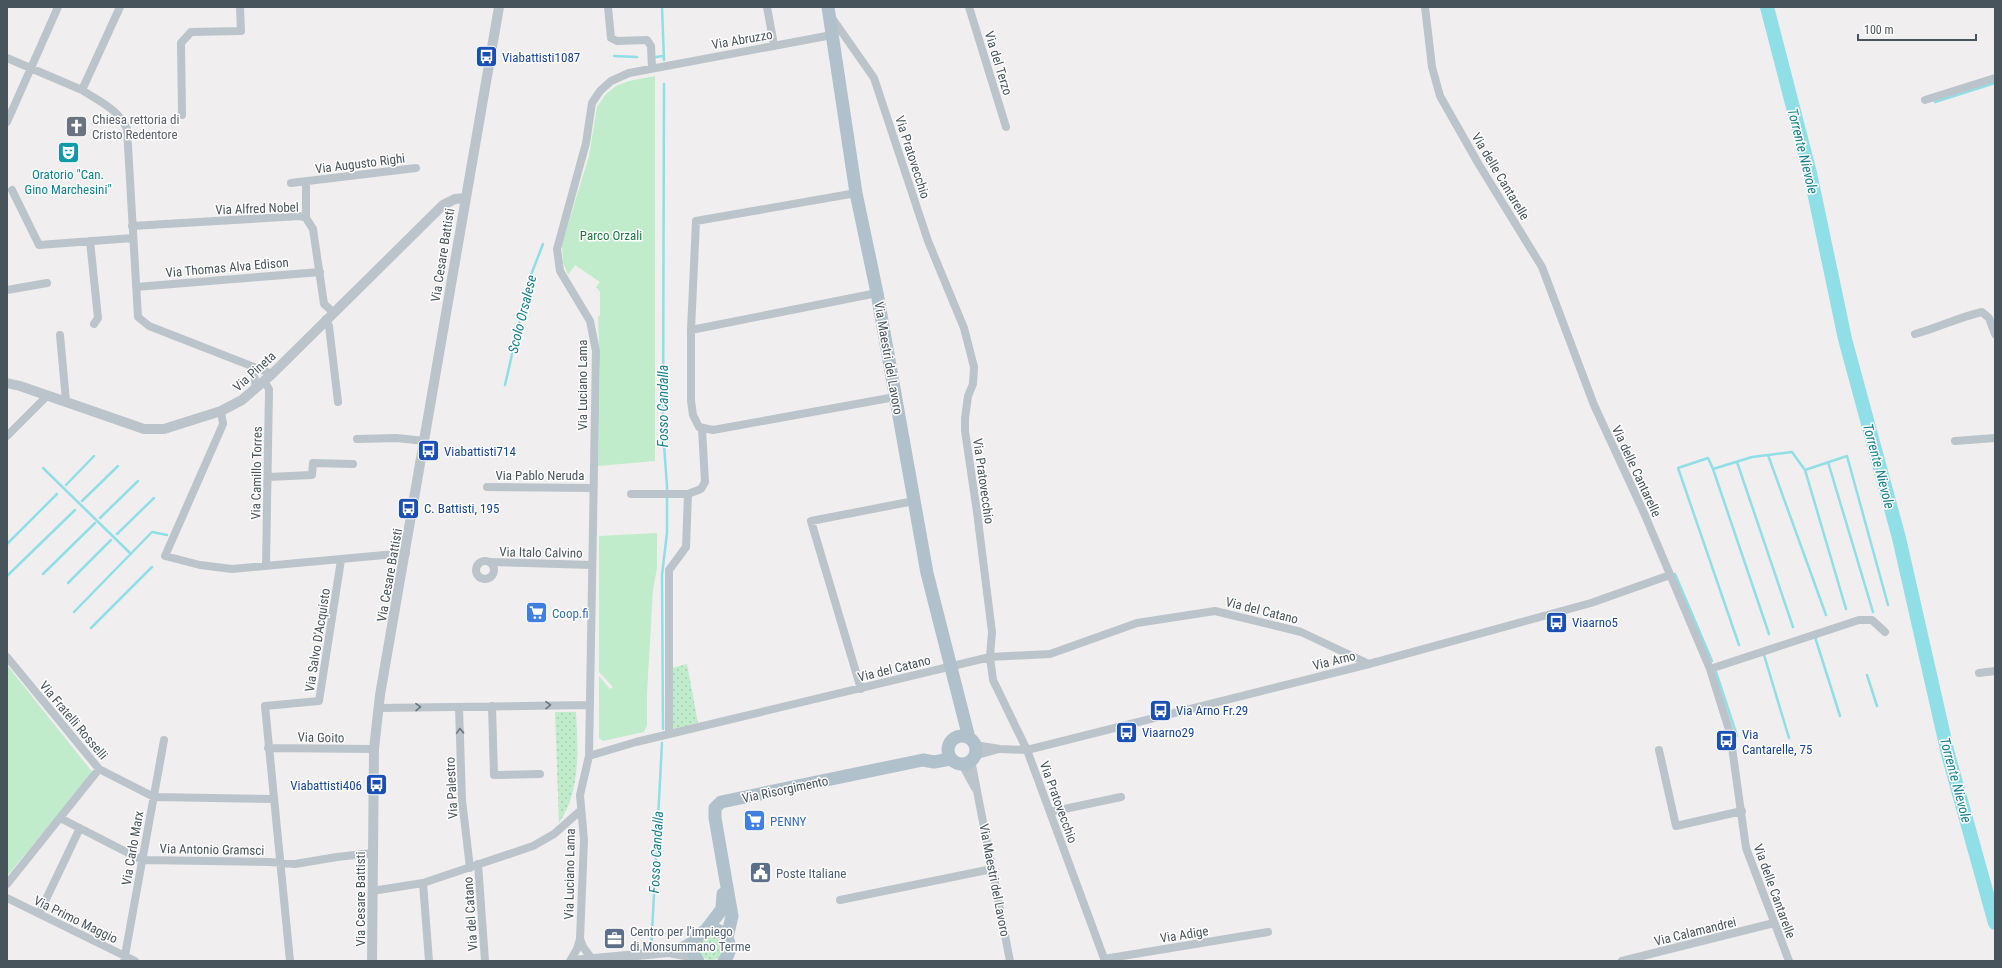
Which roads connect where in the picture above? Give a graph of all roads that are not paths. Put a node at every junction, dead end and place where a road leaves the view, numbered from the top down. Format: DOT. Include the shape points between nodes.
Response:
graph roads {
  1 [pos="58,7"];
  2 [pos="120,7"];
  3 [pos="240,7"];
  4 [pos="499,7"];
  5 [pos="608,7"];
  6 [pos="767,7"];
  7 [pos="969,7"];
  8 [pos="1425,7"];
  9 [pos="829,11"];
  10 [pos="832,35"];
  11 [pos="774,45"];
  12 [pos="7,58"];
  13 [pos="30,68"];
  14 [pos="653,68"];
  15 [pos="1995,78"];
  16 [pos="82,90"];
  17 [pos="1925,100"];
  18 [pos="182,115"];
  19 [pos="7,122"];
  20 [pos="1006,127"];
  21 [pos="416,168"];
  22 [pos="306,182"];
  23 [pos="291,183"];
  24 [pos="12,190"];
  25 [pos="856,193"];
  26 [pos="465,198"];
  27 [pos="306,218"];
  28 [pos="132,226"];
  29 [pos="133,238"];
  30 [pos="90,242"];
  31 [pos="320,272"];
  32 [pos="47,284"];
  33 [pos="136,287"];
  34 [pos="7,290"];
  35 [pos="877,293"];
  36 [pos="330,316"];
  37 [pos="94,324"];
  38 [pos="691,330"];
  39 [pos="1916,334"];
  40 [pos="1995,334"];
  41 [pos="60,335"];
  42 [pos="253,367"];
  43 [pos="272,374"];
  44 [pos="7,383"];
  45 [pos="260,384"];
  46 [pos="48,395"];
  47 [pos="895,397"];
  48 [pos="66,401"];
  49 [pos="338,402"];
  50 [pos="221,411"];
  51 [pos="702,429"];
  52 [pos="7,436"];
  53 [pos="1995,438"];
  54 [pos="357,439"];
  55 [pos="425,441"];
  56 [pos="1955,441"];
  57 [pos="353,464"];
  58 [pos="268,477"];
  59 [pos="487,487"];
  60 [pos="593,488"];
  61 [pos="631,494"];
  62 [pos="686,494"];
  63 [pos="914,501"];
  64 [pos="406,553"];
  65 [pos="342,560"];
  66 [pos="490,562"];
  67 [pos="592,565"];
  68 [pos="266,566"];
  69 [pos="1670,575"];
  70 [pos="1885,632"];
  71 [pos="7,657"];
  72 [pos="990,657"];
  73 [pos="1368,664"];
  74 [pos="952,666"];
  75 [pos="1710,669"];
  76 [pos="1995,671"];
  77 [pos="1979,673"];
  78 [pos="861,689"];
  79 [pos="590,705"];
  80 [pos="492,706"];
  81 [pos="459,707"];
  82 [pos="379,708"];
  83 [pos="669,734"];
  84 [pos="164,740"];
  85 [pos="268,748"];
  86 [pos="374,749"];
  87 [pos="1027,750"];
  88 [pos="1659,750"];
  89 [pos="963,751"];
  90 [pos="589,756"];
  91 [pos="99,769"];
  92 [pos="540,774"];
  93 [pos="154,798"];
  94 [pos="1121,798"];
  95 [pos="273,799"];
  96 [pos="580,811"];
  97 [pos="1742,811"];
  98 [pos="1050,812"];
  99 [pos="60,818"];
  100 [pos="80,828"];
  101 [pos="373,854"];
  102 [pos="142,860"];
  103 [pos="280,864"];
  104 [pos="478,864"];
  105 [pos="470,868"];
  106 [pos="992,869"];
  107 [pos="723,874"];
  108 [pos="423,883"];
  109 [pos="7,884"];
  110 [pos="372,891"];
  111 [pos="7,898"];
  112 [pos="840,900"];
  113 [pos="39,914"];
  114 [pos="1774,924"];
  115 [pos="706,930"];
  116 [pos="1268,932"];
  117 [pos="727,938"];
  118 [pos="580,939"];
  119 [pos="695,939"];
  120 [pos="670,952"];
  121 [pos="125,959"];
  122 [pos="599,959"];
  123 [pos="697,959"];
  124 [pos="727,959"];
  125 [pos="1105,960"];
  126 [pos="135,961"];
  127 [pos="290,961"];
  128 [pos="372,961"];
  129 [pos="429,961"];
  130 [pos="485,961"];
  131 [pos="571,961"];
  132 [pos="1010,961"];
  133 [pos="1622,961"];
  134 [pos="1788,961"];
  1 -- 13 [label="street"];
  2 -- 16 [label="street"];
  3 -- 18 [label="street" via="241,31 191,32 181,43"];
  4 -- 26 [label="street, Via Cesare Battisti"];
  5 -- 14 [label="street" via="611,38 617,41 647,40 651,46"];
  6 -- 11 [label="street"];
  7 -- 20 [label="street, Via del Terzo"];
  8 -- 69 [label="street, Via delle Cantarelle" via="1432,67 1440,96 1542,267 1594,405"];
  9 -- 10 [label="main road, Via Maestri del Lavoro"];
  9 -- 72 [label="street, Via Pratovecchio" via="874,78 928,241 964,328 974,367 965,431 992,632"];
  10 -- 11 [label="street, Via Abruzzo"];
  10 -- 25 [label="main road, Via Maestri del Lavoro"];
  11 -- 14 [label="street, Via Abruzzo"];
  12 -- 13 [label="street"];
  13 -- 16 [label="street"];
  13 -- 19 [label="street"];
  14 -- 60 [label="street, Via Luciano Lama" via="617,78 600,91 592,103 586,143 557,249 557,260 562,276 587,316 594,337 596,351"];
  15 -- 17 [label="street"];
  16 -- 28 [label="street" via="114,111 127,129"];
  21 -- 22 [label="street, Via Augusto Righi"];
  22 -- 23 [label="street, Via Augusto Righi"];
  22 -- 27 [label="street, Via Augusto Righi"];
  24 -- 30 [label="street" via="39,245"];
  25 -- 35 [label="main road, Via Maestri del Lavoro"];
  25 -- 38 [label="street" via="696,221"];
  26 -- 36 [label="street, Via Pineta" via="443,205"];
  26 -- 55 [label="street, Via Cesare Battisti"];
  27 -- 28 [label="street, Via Alfred Nobel" via="300,216"];
  27 -- 31 [label="street, Via Alfred Nobel" via="313,229"];
  28 -- 29 [label="street"];
  29 -- 30 [label="street"];
  29 -- 33 [label="street"];
  30 -- 37 [label="street" via="98,318"];
  31 -- 33 [label="street, Via Thomas Alva Edison"];
  31 -- 36 [label="street, Via Alfred Nobel" via="324,304"];
  32 -- 34 [label="street"];
  33 -- 42 [label="street" via="138,317 149,326"];
  35 -- 38 [label="street"];
  35 -- 47 [label="main road, Via Maestri del Lavoro"];
  36 -- 43 [label="street, Via Pineta"];
  36 -- 49 [label="street, Via Alfred Nobel"];
  38 -- 51 [label="street" via="691,407 695,422"];
  39 -- 40 [label="street" via="1982,312 1989,318"];
  41 -- 48 [label="street"];
  42 -- 43 [label="street"];
  42 -- 45 [label="street, Via Camillo Torres"];
  43 -- 45 [label="street, Via Pineta"];
  44 -- 46 [label="street, Via Pineta"];
  45 -- 50 [label="street, Via Pineta" via="242,400"];
  45 -- 58 [label="street, Via Camillo Torres" via="269,388"];
  46 -- 48 [label="street, Via Pineta"];
  46 -- 52 [label="street"];
  47 -- 51 [label="street" via="713,430"];
  47 -- 63 [label="main road, Via Maestri del Lavoro"];
  48 -- 50 [label="street, Via Pineta" via="144,429 164,429"];
  50 -- 68 [label="street" via="223,424 165,556 200,565 232,569"];
  51 -- 62 [label="street" via="705,482 701,489"];
  53 -- 56 [label="street"];
  54 -- 55 [label="street" via="396,438"];
  55 -- 64 [label="street, Via Cesare Battisti"];
  57 -- 58 [label="street" via="313,463 312,475"];
  58 -- 68 [label="street, Via Camillo Torres"];
  59 -- 60 [label="street, Via Pablo Neruda"];
  60 -- 67 [label="street, Via Luciano Lama"];
  61 -- 62 [label="street"];
  62 -- 83 [label="street" via="686,547 669,570"];
  63 -- 74 [label="main road, Via Maestri del Lavoro" via="927,573"];
  63 -- 78 [label="street" via="811,520"];
  64 -- 65 [label="street"];
  64 -- 82 [label="street, Via Cesare Battisti"];
  65 -- 68 [label="street"];
  65 -- 85 [label="street, Via Salvo D'Acquisto" via="319,702 265,706"];
  66 -- 67 [label="street, Via Italo Calvino"];
  67 -- 79 [label="street, Via Luciano Lama"];
  69 -- 73 [label="street, Via Arno" via="1591,603"];
  69 -- 75 [label="street, Via delle Cantarelle"];
  70 -- 75 [label="street" via="1872,620 1860,620"];
  71 -- 91 [label="street, Via Fratelli Rosselli"];
  72 -- 73 [label="street, Via del Catano" via="1050,654 1136,623 1215,611 1301,632"];
  72 -- 74 [label="street, Via del Catano"];
  72 -- 87 [label="street, Via Pratovecchio" via="993,680"];
  73 -- 87 [label="street, Via Arno"];
  74 -- 78 [label="street, Via del Catano"];
  74 -- 89 [label="main road, Via Maestri del Lavoro" via="960,707"];
  75 -- 97 [label="street, Via delle Cantarelle" via="1730,733"];
  76 -- 77 [label="street"];
  78 -- 83 [label="street, Via del Catano"];
  80 -- 79 [label="street, one-way"];
  79 -- 90 [label="street, Via Luciano Lama"];
  80 -- 81 [label="street"];
  80 -- 92 [label="street" via="494,775"];
  82 -- 81 [label="street, one-way"];
  105 -- 81 [label="street, Via Palestro, one-way" via="462,800"];
  82 -- 86 [label="street, Via Cesare Battisti"];
  83 -- 90 [label="street, Via del Catano"];
  84 -- 93 [label="street, Via Carlo Marx"];
  85 -- 86 [label="street, Via Goito"];
  85 -- 95 [label="street"];
  86 -- 101 [label="street, Via Cesare Battisti"];
  87 -- 89 [label="street, Via Arno"];
  87 -- 98 [label="street, Via Pratovecchio"];
  88 -- 97 [label="street" via="1676,826"];
  89 -- 106 [label="street, Via Maestri del Lavoro" via="979,798"];
  89 -- 107 [label="main road, Via Risorgimento" via="721,802 715,808 715,818"];
  90 -- 96 [label="street" via="580,795"];
  91 -- 93 [label="street, Via Fratelli Rosselli"];
  91 -- 99 [label="street"];
  93 -- 95 [label="street, Via Fratelli Rosselli"];
  93 -- 102 [label="street, Via Carlo Marx"];
  94 -- 98 [label="street"];
  95 -- 103 [label="street"];
  96 -- 104 [label="street, Via del Catano" via="554,834 533,846"];
  96 -- 118 [label="street, Via Luciano Lama" via="584,840"];
  97 -- 114 [label="street, Via delle Cantarelle" via="1746,848"];
  98 -- 125 [label="street, Via Pratovecchio"];
  99 -- 100 [label="street, Via Antonio Gramsci"];
  99 -- 109 [label="street"];
  100 -- 102 [label="street, Via Antonio Gramsci"];
  100 -- 113 [label="street"];
  101 -- 103 [label="street, Via Antonio Gramsci"];
  101 -- 110 [label="street, Via Cesare Battisti"];
  102 -- 103 [label="street, Via Antonio Gramsci"];
  102 -- 121 [label="street, Via Carlo Marx"];
  103 -- 127 [label="street"];
  104 -- 105 [label="street, Via del Catano"];
  104 -- 130 [label="street, Via del Catano"];
  105 -- 108 [label="street, Via del Catano"];
  106 -- 112 [label="street"];
  106 -- 132 [label="street, Via Maestri del Lavoro"];
  107 -- 115 [label="main road, Via Risorgimento" via="722,909"];
  107 -- 117 [label="main road, Via Risorgimento" via="732,916"];
  108 -- 110 [label="street, Via del Catano"];
  108 -- 129 [label="street"];
  110 -- 128 [label="street, Via Cesare Battisti"];
  111 -- 113 [label="street, Via Primo Maggio"];
  113 -- 121 [label="street, Via Primo Maggio"];
  114 -- 133 [label="street, Via Calamandrei"];
  114 -- 134 [label="street, Via delle Cantarelle"];
  115 -- 117 [label="main road" via="718,931"];
  115 -- 119 [label="main road, Via Risorgimento"];
  116 -- 125 [label="street, Via Adige"];
  117 -- 124 [label="main road, Via Risorgimento"];
  118 -- 122 [label="street, Via Luciano Lama" via="583,947"];
  118 -- 131 [label="street, Via Luciano Lama"];
  119 -- 120 [label="street"];
  119 -- 123 [label="main road" via="693,944"];
  120 -- 122 [label="street"];
  120 -- 123 [label="street"];
  121 -- 126 [label="street, Via Primo Maggio"];
  122 -- 131 [label="street"];
}
